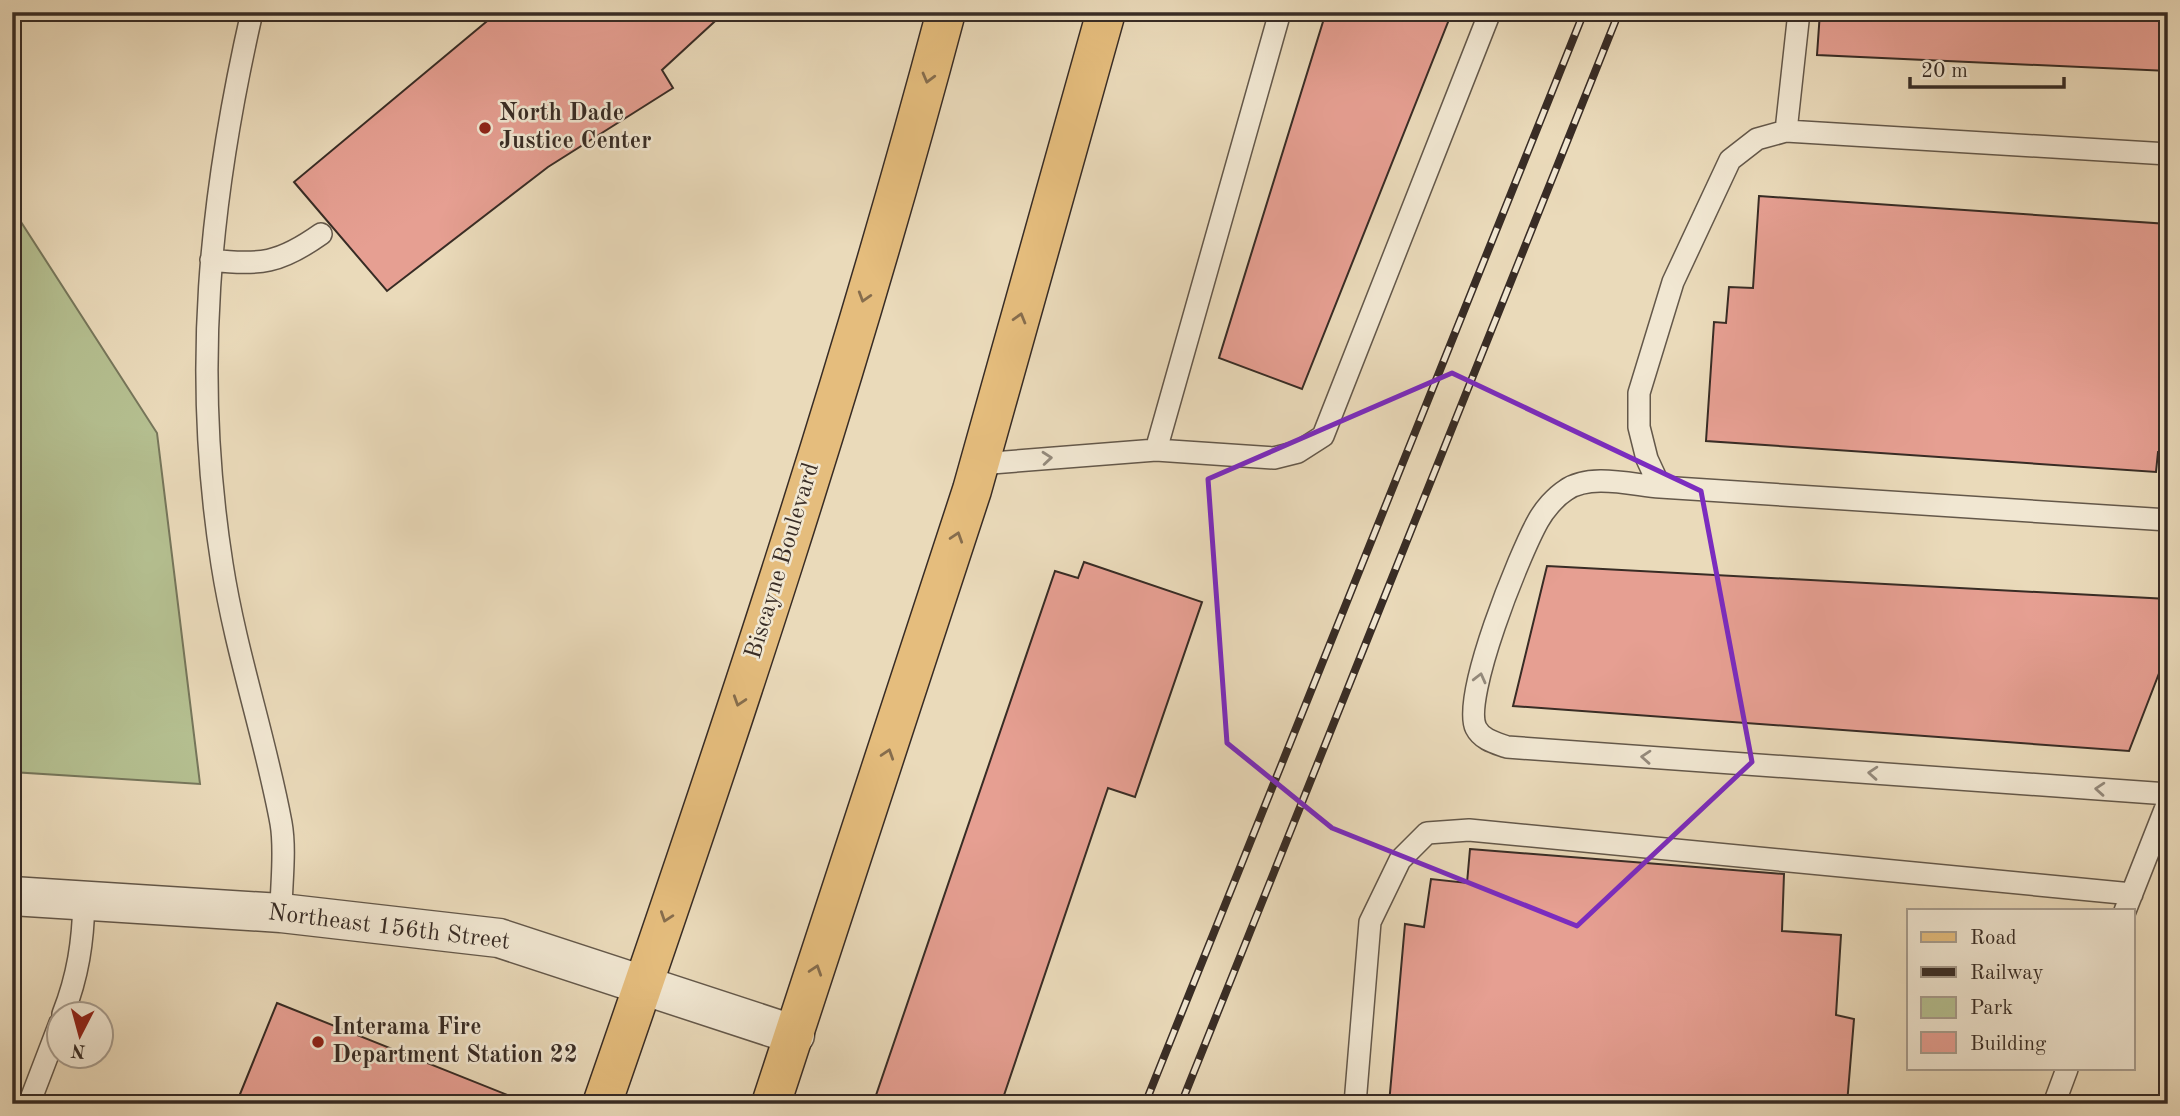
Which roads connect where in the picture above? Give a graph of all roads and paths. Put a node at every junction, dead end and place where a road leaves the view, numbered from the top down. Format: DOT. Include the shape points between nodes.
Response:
graph roads {
  1 [pos="252,12"];
  2 [pos="946,12"];
  3 [pos="1105,12"];
  4 [pos="1280,12"];
  5 [pos="1490,12"];
  6 [pos="1799,12"];
  7 [pos="1786,131"];
  8 [pos="2168,154"];
  9 [pos="321,234"];
  10 [pos="211,260"];
  11 [pos="1156,450"];
  12 [pos="979,464"];
  13 [pos="1660,487"];
  14 [pos="2168,520"];
  15 [pos="2168,794"];
  16 [pos="2168,802"];
  17 [pos="12,896"];
  18 [pos="84,901"];
  19 [pos="2128,903"];
  20 [pos="281,913"];
  21 [pos="643,984"];
  22 [pos="68,1000"];
  23 [pos="795,1035"];
  24 [pos="46,1060"];
  25 [pos="2067,1070"];
  26 [pos="12,1100"];
  27 [pos="22,1104"];
  28 [pos="29,1104"];
  29 [pos="602,1104"];
  30 [pos="771,1104"];
  31 [pos="1355,1104"];
  32 [pos="2054,1104"];
  1 -- 10 [label="lane" via="226,131"];
  2 -- 21 [label="main road, Biscayne Boulevard, one-way" via="908,156 812,470"];
  12 -- 3 [label="main road, one-way"];
  4 -- 11 [label="lane"];
  5 -- 11 [label="lane" via="1323,436 1298,452 1274,458"];
  6 -- 7 [label="lane"];
  7 -- 8 [label="lane"];
  7 -- 13 [label="lane" via="1757,139 1730,160 1673,282 1639,393 1639,427"];
  9 -- 10 [label="lane" via="292,254 270,262"];
  10 -- 20 [label="lane" via="206,346 212,497 235,642 282,825"];
  12 -- 11 [label="lane, one-way"];
  23 -- 12 [label="main road, one-way"];
  13 -- 14 [label="lane"];
  15 -- 13 [label="lane, one-way" via="1507,747 1488,741 1476,728 1472,708 1492,630 1538,521 1567,489 1588,482"];
  16 -- 19 [label="lane"];
  17 -- 18 [label="street, Northeast 156th Street"];
  18 -- 20 [label="street, Northeast 156th Street"];
  18 -- 22 [label="lane" via="82,948"];
  19 -- 31 [label="lane" via="1469,830 1427,833 1400,860 1370,922"];
  20 -- 21 [label="street, Northeast 156th Street" via="499,938"];
  21 -- 23 [label="street, Northeast 156th Street"];
  21 -- 29 [label="main road, Biscayne Boulevard"];
  23 -- 30 [label="main road"];
  24 -- 28 [label="lane"];
  25 -- 32 [label="lane"];
  26 -- 27 [label="lane"];
}
